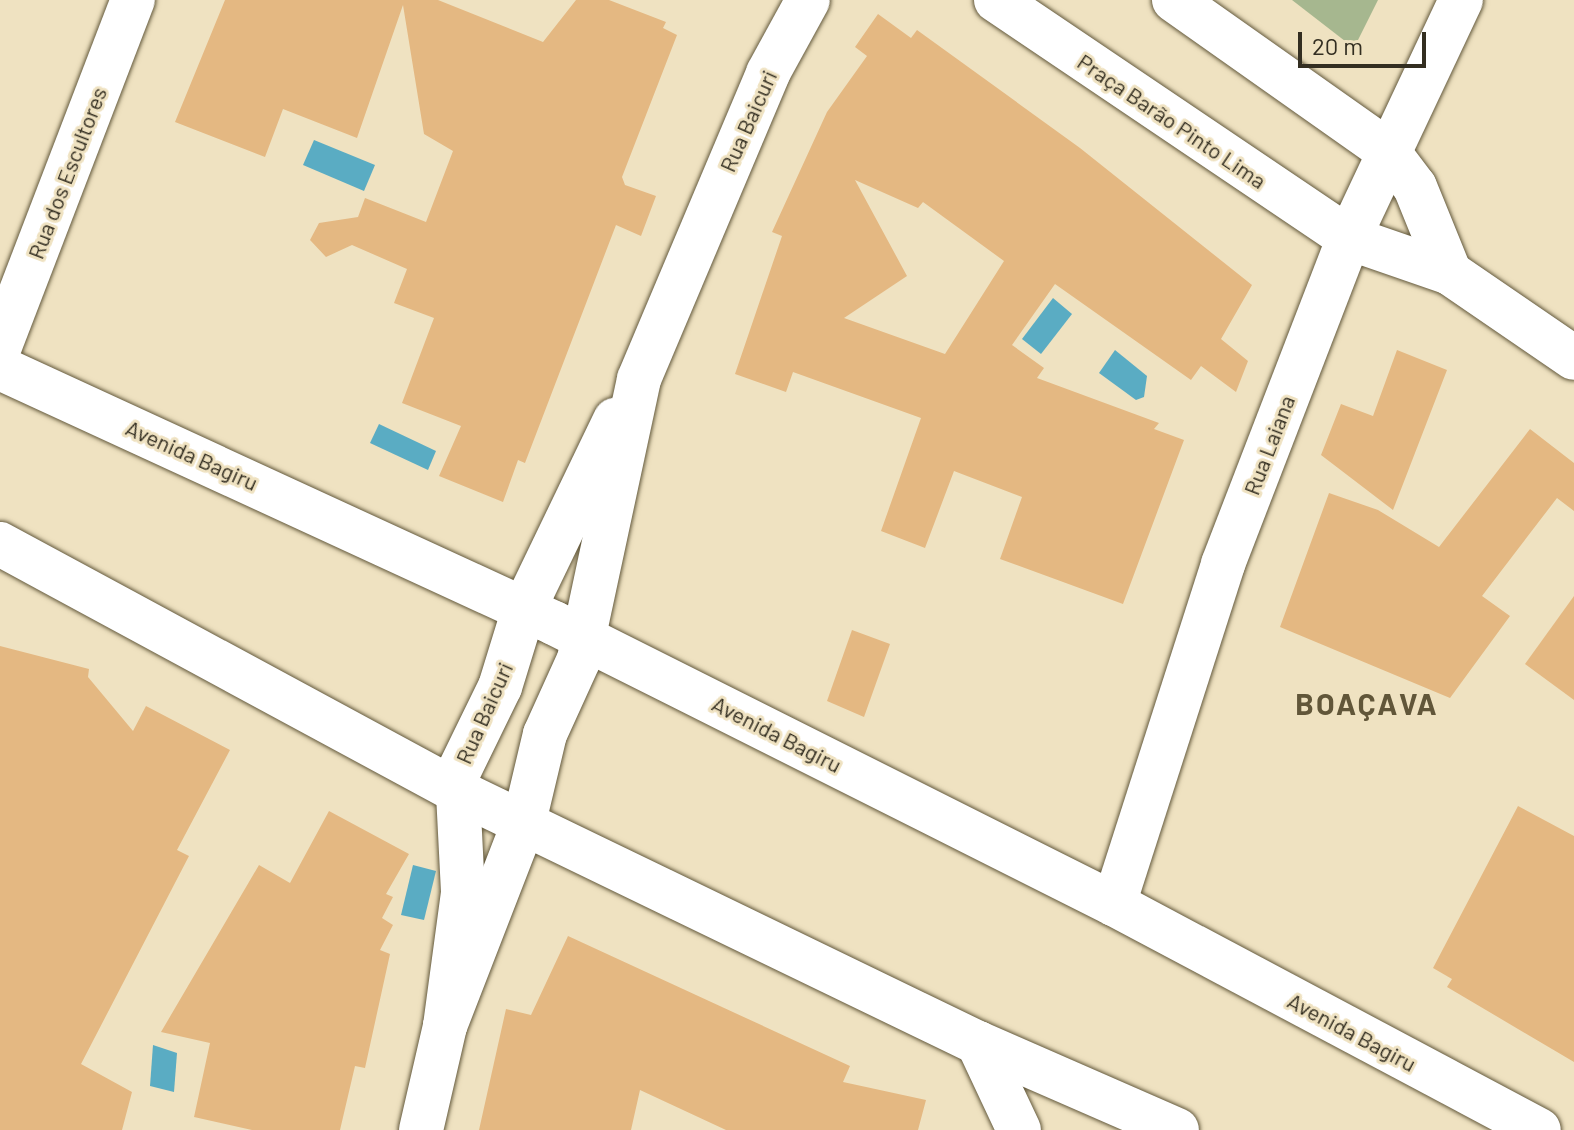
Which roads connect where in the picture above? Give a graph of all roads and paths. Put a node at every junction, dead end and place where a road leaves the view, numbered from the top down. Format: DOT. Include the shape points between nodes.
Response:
graph roads {
  1 [pos="133,0"];
  2 [pos="808,0"];
  3 [pos="996,0"];
  4 [pos="1174,0"];
  5 [pos="1461,0"];
  6 [pos="1387,150"];
  7 [pos="1349,238"];
  8 [pos="1450,273"];
  9 [pos="0,346"];
  10 [pos="1574,358"];
  11 [pos="0,368"];
  12 [pos="639,379"];
  13 [pos="3,548"];
  14 [pos="524,609"];
  15 [pos="583,637"];
  16 [pos="455,790"];
  17 [pos="524,822"];
  18 [pos="1114,904"];
  19 [pos="445,1026"];
  20 [pos="978,1043"];
  21 [pos="1117,1121"];
  22 [pos="421,1130"];
  23 [pos="1019,1130"];
  24 [pos="1177,1130"];
  25 [pos="1539,1130"];
  1 -- 9 [label="street, Rua dos Escultores"];
  2 -- 12 [label="street, Rua Baicuri" via="768,73"];
  3 -- 7 [label="street, Praça Barão Pinto Lima"];
  4 -- 6 [label="street"];
  5 -- 6 [label="street, Rua Laiana"];
  6 -- 7 [label="street, Rua Laiana"];
  6 -- 8 [label="street" via="1415,187"];
  7 -- 8 [label="street, Praça Barão Pinto Lima"];
  7 -- 18 [label="street, Rua Laiana" via="1223,564"];
  8 -- 10 [label="street, Praça Barão Pinto Lima"];
  11 -- 14 [label="street, Avenida Bagiru"];
  12 -- 14 [label="street, Rua Baicuri" via="596,454"];
  12 -- 15 [label="street, Rua Baicuri"];
  13 -- 16 [label="street"];
  14 -- 15 [label="street, Avenida Bagiru"];
  14 -- 16 [label="street, Rua Baicuri" via="500,687 464,756"];
  15 -- 17 [label="street, Rua Baicuri" via="572,680 545,734"];
  15 -- 18 [label="street, Avenida Bagiru"];
  16 -- 17 [label="street"];
  16 -- 19 [label="street, Rua Baicuri" via="465,865"];
  17 -- 19 [label="street, Rua Baicuri"];
  17 -- 20 [label="street"];
  18 -- 25 [label="street, Avenida Bagiru"];
  19 -- 22 [label="street, Rua Baicuri"];
  20 -- 21 [label="street"];
  20 -- 23 [label="street"];
  21 -- 24 [label="street"];
}
